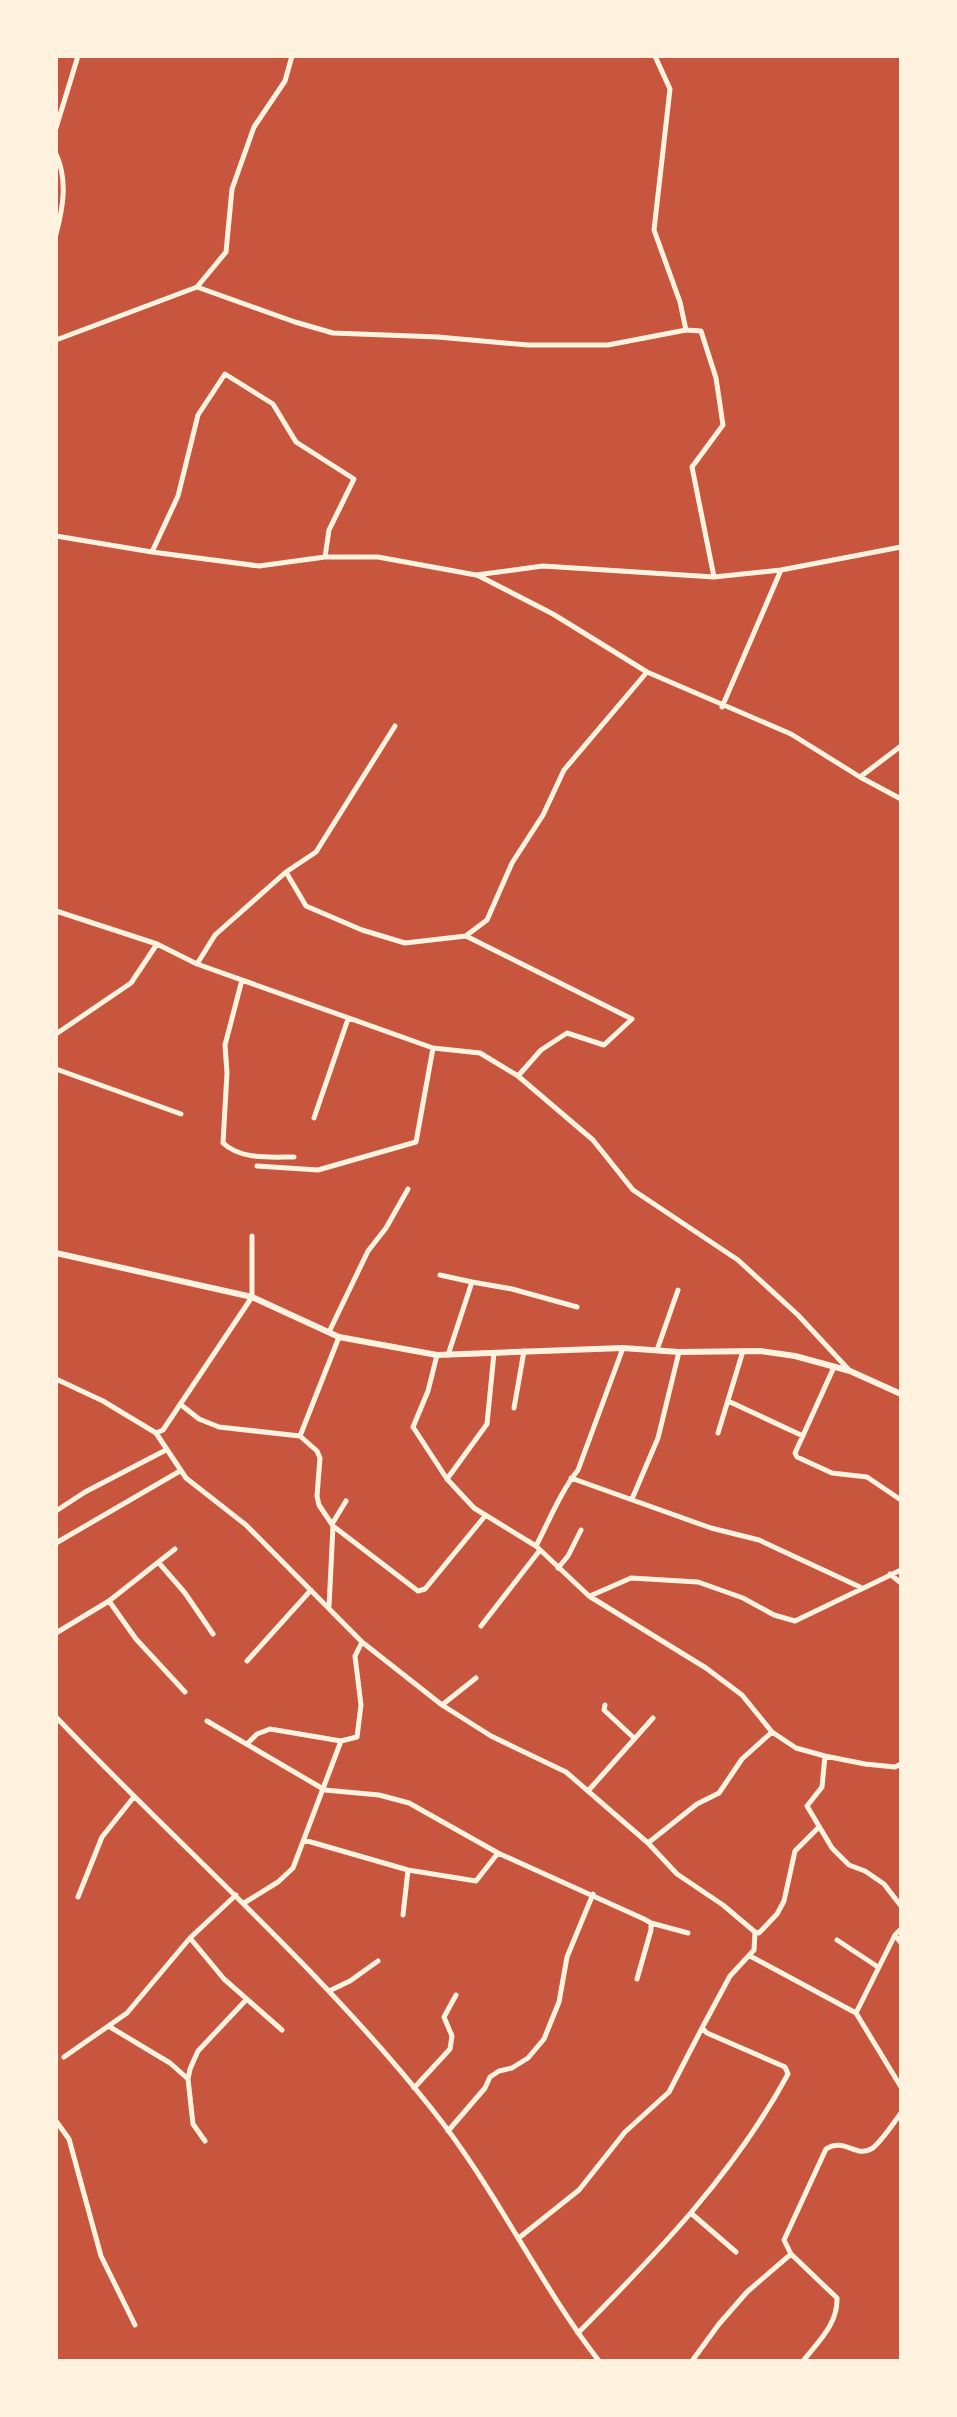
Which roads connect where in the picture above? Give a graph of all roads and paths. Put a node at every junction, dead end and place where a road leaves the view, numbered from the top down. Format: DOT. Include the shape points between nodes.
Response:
graph roads {
  1 [pos="78,56"];
  2 [pos="292,56"];
  3 [pos="655,56"];
  4 [pos="56,128"];
  5 [pos="56,154"];
  6 [pos="56,234"];
  7 [pos="197,287"];
  8 [pos="686,330"];
  9 [pos="56,340"];
  10 [pos="56,536"];
  11 [pos="901,547"];
  12 [pos="152,552"];
  13 [pos="325,557"];
  14 [pos="781,570"];
  15 [pos="476,575"];
  16 [pos="714,577"];
  17 [pos="647,672"];
  18 [pos="722,707"];
  19 [pos="395,726"];
  20 [pos="901,746"];
  21 [pos="860,777"];
  22 [pos="901,799"];
  23 [pos="286,872"];
  24 [pos="56,911"];
  25 [pos="466,936"];
  26 [pos="157,944"];
  27 [pos="197,964"];
  28 [pos="242,980"];
  29 [pos="348,1019"];
  30 [pos="56,1034"];
  31 [pos="433,1048"];
  32 [pos="56,1069"];
  33 [pos="518,1076"];
  34 [pos="181,1114"];
  35 [pos="314,1118"];
  36 [pos="294,1157"];
  37 [pos="257,1166"];
  38 [pos="408,1189"];
  39 [pos="252,1236"];
  40 [pos="56,1253"];
  41 [pos="440,1275"];
  42 [pos="472,1282"];
  43 [pos="678,1290"];
  44 [pos="252,1297"];
  45 [pos="577,1307"];
  46 [pos="329,1332"];
  47 [pos="339,1337"];
  48 [pos="623,1348"];
  49 [pos="657,1350"];
  50 [pos="524,1351"];
  51 [pos="743,1351"];
  52 [pos="679,1352"];
  53 [pos="494,1353"];
  54 [pos="437,1355"];
  55 [pos="448,1355"];
  56 [pos="834,1367"];
  57 [pos="850,1371"];
  58 [pos="56,1379"];
  59 [pos="901,1394"];
  60 [pos="728,1401"];
  61 [pos="180,1404"];
  62 [pos="514,1408"];
  63 [pos="156,1433"];
  64 [pos="718,1433"];
  65 [pos="300,1436"];
  66 [pos="803,1436"];
  67 [pos="166,1450"];
  68 [pos="180,1471"];
  69 [pos="571,1478"];
  70 [pos="447,1479"];
  71 [pos="632,1499"];
  72 [pos="901,1500"];
  73 [pos="346,1501"];
  74 [pos="56,1511"];
  75 [pos="485,1516"];
  76 [pos="333,1525"];
  77 [pos="581,1530"];
  78 [pos="56,1543"];
  79 [pos="538,1548"];
  80 [pos="175,1549"];
  81 [pos="159,1563"];
  82 [pos="558,1568"];
  83 [pos="901,1570"];
  84 [pos="890,1574"];
  85 [pos="901,1583"];
  86 [pos="861,1588"];
  87 [pos="311,1590"];
  88 [pos="589,1596"];
  89 [pos="109,1601"];
  90 [pos="329,1608"];
  91 [pos="481,1626"];
  92 [pos="56,1633"];
  93 [pos="213,1634"];
  94 [pos="362,1642"];
  95 [pos="247,1661"];
  96 [pos="476,1678"];
  97 [pos="185,1692"];
  98 [pos="442,1705"];
  99 [pos="605,1705"];
  100 [pos="56,1717"];
  101 [pos="653,1718"];
  102 [pos="207,1721"];
  103 [pos="772,1732"];
  104 [pos="634,1738"];
  105 [pos="341,1741"];
  106 [pos="247,1744"];
  107 [pos="825,1756"];
  108 [pos="901,1764"];
  109 [pos="325,1790"];
  110 [pos="588,1791"];
  111 [pos="133,1798"];
  112 [pos="818,1828"];
  113 [pos="304,1840"];
  114 [pos="648,1843"];
  115 [pos="498,1853"];
  116 [pos="408,1870"];
  117 [pos="593,1894"];
  118 [pos="236,1895"];
  119 [pos="78,1897"];
  120 [pos="244,1903"];
  121 [pos="901,1906"];
  122 [pos="403,1915"];
  123 [pos="651,1923"];
  124 [pos="901,1929"];
  125 [pos="755,1932"];
  126 [pos="688,1933"];
  127 [pos="895,1935"];
  128 [pos="190,1938"];
  129 [pos="837,1940"];
  130 [pos="901,1943"];
  131 [pos="750,1956"];
  132 [pos="378,1961"];
  133 [pos="878,1967"];
  134 [pos="637,1979"];
  135 [pos="329,1991"];
  136 [pos="456,1995"];
  137 [pos="246,2000"];
  138 [pos="856,2013"];
  139 [pos="110,2027"];
  140 [pos="702,2028"];
  141 [pos="282,2030"];
  142 [pos="64,2057"];
  143 [pos="188,2079"];
  144 [pos="901,2087"];
  145 [pos="414,2088"];
  146 [pos="901,2113"];
  147 [pos="56,2121"];
  148 [pos="448,2131"];
  149 [pos="205,2141"];
  150 [pos="692,2214"];
  151 [pos="520,2237"];
  152 [pos="736,2252"];
  153 [pos="791,2254"];
  154 [pos="135,2325"];
  155 [pos="578,2333"];
  156 [pos="599,2361"];
  157 [pos="692,2361"];
  158 [pos="803,2361"];
  1 -- 4 [label="street"];
  2 -- 7 [label="street" via="285,81 254,127 232,189 226,252"];
  3 -- 8 [label="street" via="670,89 654,230"];
  5 -- 6 [label="street" via="63,207"];
  7 -- 8 [label="street" via="333,333 608,345"];
  7 -- 9 [label="street"];
  8 -- 16 [label="street" via="701,331 723,425 692,467"];
  10 -- 12 [label="street"];
  11 -- 14 [label="street"];
  12 -- 13 [label="street" via="259,566"];
  12 -- 13 [label="street" via="178,496 198,415 225,374 273,404 296,442 354,479 329,530"];
  13 -- 15 [label="street" via="378,557"];
  14 -- 16 [label="street"];
  14 -- 18 [label="street"];
  15 -- 16 [label="street" via="543,566"];
  15 -- 17 [label="street" via="553,614"];
  17 -- 18 [label="street"];
  17 -- 25 [label="street" via="564,770 487,920"];
  18 -- 21 [label="street" via="791,734"];
  19 -- 23 [label="street" via="316,852"];
  20 -- 21 [label="street"];
  21 -- 22 [label="street"];
  23 -- 25 [label="street" via="306,906 362,930 405,943"];
  23 -- 27 [label="street" via="215,935"];
  24 -- 26 [label="street"];
  25 -- 33 [label="street" via="632,1019 604,1045 567,1033 541,1050"];
  26 -- 27 [label="street"];
  26 -- 30 [label="street" via="131,983"];
  27 -- 28 [label="street"];
  28 -- 29 [label="street"];
  28 -- 36 [label="street" via="225,1045 223,1143 240,1154"];
  29 -- 31 [label="street"];
  29 -- 35 [label="street"];
  31 -- 33 [label="street" via="480,1053"];
  31 -- 37 [label="street" via="416,1142 318,1170"];
  32 -- 34 [label="street"];
  33 -- 57 [label="street" via="593,1140 633,1190 738,1260"];
  38 -- 46 [label="street" via="368,1251"];
  39 -- 44 [label="street"];
  40 -- 44 [label="main road"];
  41 -- 42 [label="street"];
  42 -- 45 [label="street"];
  42 -- 55 [label="street"];
  43 -- 49 [label="street"];
  44 -- 46 [label="main road"];
  44 -- 61 [label="street"];
  46 -- 47 [label="main road"];
  47 -- 54 [label="main road"];
  47 -- 65 [label="street"];
  48 -- 49 [label="main road"];
  48 -- 50 [label="main road"];
  48 -- 69 [label="street" via="583,1459"];
  49 -- 52 [label="main road"];
  50 -- 53 [label="main road"];
  50 -- 62 [label="street"];
  51 -- 52 [label="main road"];
  51 -- 56 [label="main road" via="795,1356"];
  51 -- 60 [label="street"];
  52 -- 71 [label="street" via="658,1438"];
  53 -- 55 [label="main road"];
  53 -- 70 [label="street" via="487,1424"];
  54 -- 55 [label="main road"];
  54 -- 70 [label="street" via="413,1427"];
  56 -- 57 [label="main road"];
  56 -- 66 [label="street"];
  57 -- 59 [label="main road"];
  58 -- 63 [label="street"];
  60 -- 64 [label="street"];
  60 -- 66 [label="street"];
  61 -- 63 [label="street"];
  61 -- 65 [label="street" via="219,1427"];
  63 -- 67 [label="street"];
  65 -- 76 [label="street" via="320,1458 317,1496"];
  66 -- 72 [label="street" via="795,1453 800,1460 832,1473 867,1477"];
  67 -- 68 [label="street"];
  67 -- 74 [label="street"];
  68 -- 78 [label="street"];
  68 -- 87 [label="street" via="246,1525"];
  69 -- 71 [label="street"];
  69 -- 79 [label="street"];
  70 -- 75 [label="street"];
  71 -- 86 [label="street" via="759,1540"];
  73 -- 76 [label="street"];
  75 -- 76 [label="street" via="418,1591"];
  75 -- 79 [label="street"];
  76 -- 90 [label="street"];
  77 -- 82 [label="street"];
  79 -- 82 [label="street"];
  79 -- 91 [label="street"];
  80 -- 81 [label="street"];
  81 -- 89 [label="street"];
  81 -- 93 [label="street"];
  82 -- 88 [label="street"];
  83 -- 84 [label="street"];
  84 -- 85 [label="street"];
  84 -- 86 [label="street"];
  86 -- 88 [label="street" via="795,1621 698,1582 631,1578"];
  87 -- 90 [label="street"];
  87 -- 95 [label="street"];
  88 -- 103 [label="street" via="706,1668 742,1695"];
  89 -- 92 [label="street"];
  89 -- 97 [label="street"];
  90 -- 94 [label="street"];
  94 -- 98 [label="street"];
  94 -- 105 [label="street" via="355,1656 361,1705 358,1734"];
  96 -- 98 [label="street"];
  98 -- 110 [label="street" via="566,1772"];
  99 -- 104 [label="street" via="604,1710"];
  100 -- 111 [label="street"];
  101 -- 104 [label="street"];
  102 -- 106 [label="street"];
  103 -- 107 [label="street" via="796,1748"];
  103 -- 114 [label="street" via="742,1759 719,1793"];
  104 -- 110 [label="street"];
  105 -- 106 [label="street" via="270,1729"];
  105 -- 109 [label="street"];
  106 -- 109 [label="street"];
  107 -- 108 [label="street"];
  107 -- 112 [label="street" via="822,1787 807,1806"];
  109 -- 113 [label="street"];
  109 -- 115 [label="street" via="409,1803"];
  110 -- 114 [label="street"];
  111 -- 118 [label="street"];
  111 -- 119 [label="street" via="102,1837"];
  112 -- 121 [label="street" via="843,1860 876,1877"];
  112 -- 125 [label="street" via="793,1857 777,1914"];
  113 -- 116 [label="street"];
  113 -- 120 [label="street" via="293,1868"];
  114 -- 125 [label="street" via="677,1874"];
  115 -- 116 [label="street" via="476,1881"];
  115 -- 117 [label="street"];
  116 -- 122 [label="street"];
  117 -- 123 [label="street"];
  117 -- 148 [label="street" via="567,1957 559,2002 544,2039 528,2058 490,2077"];
  118 -- 120 [label="street"];
  118 -- 128 [label="street"];
  120 -- 135 [label="street"];
  123 -- 126 [label="street"];
  123 -- 134 [label="street"];
  124 -- 127 [label="street"];
  125 -- 131 [label="street"];
  127 -- 130 [label="street"];
  127 -- 133 [label="street"];
  128 -- 137 [label="street"];
  128 -- 139 [label="street"];
  129 -- 133 [label="street"];
  131 -- 138 [label="street"];
  131 -- 140 [label="street" via="730,1976"];
  132 -- 135 [label="street"];
  133 -- 138 [label="street"];
  135 -- 145 [label="street"];
  136 -- 145 [label="street" via="444,2017 452,2036 450,2049"];
  137 -- 141 [label="street"];
  137 -- 143 [label="street" via="198,2051"];
  138 -- 144 [label="street"];
  139 -- 142 [label="street"];
  139 -- 143 [label="street"];
  140 -- 150 [label="street" via="785,2067 788,2074 751,2138"];
  140 -- 151 [label="street" via="669,2092 625,2132 579,2190"];
  143 -- 149 [label="street" via="193,2124"];
  145 -- 148 [label="street"];
  146 -- 153 [label="street" via="871,2149 839,2144 826,2149 784,2240"];
  147 -- 154 [label="street" via="69,2139 101,2256"];
  148 -- 151 [label="street"];
  150 -- 152 [label="street"];
  150 -- 155 [label="street"];
  151 -- 155 [label="street"];
  153 -- 157 [label="street" via="747,2292"];
  153 -- 158 [label="street" via="837,2298 827,2331"];
  155 -- 156 [label="street"];
}
